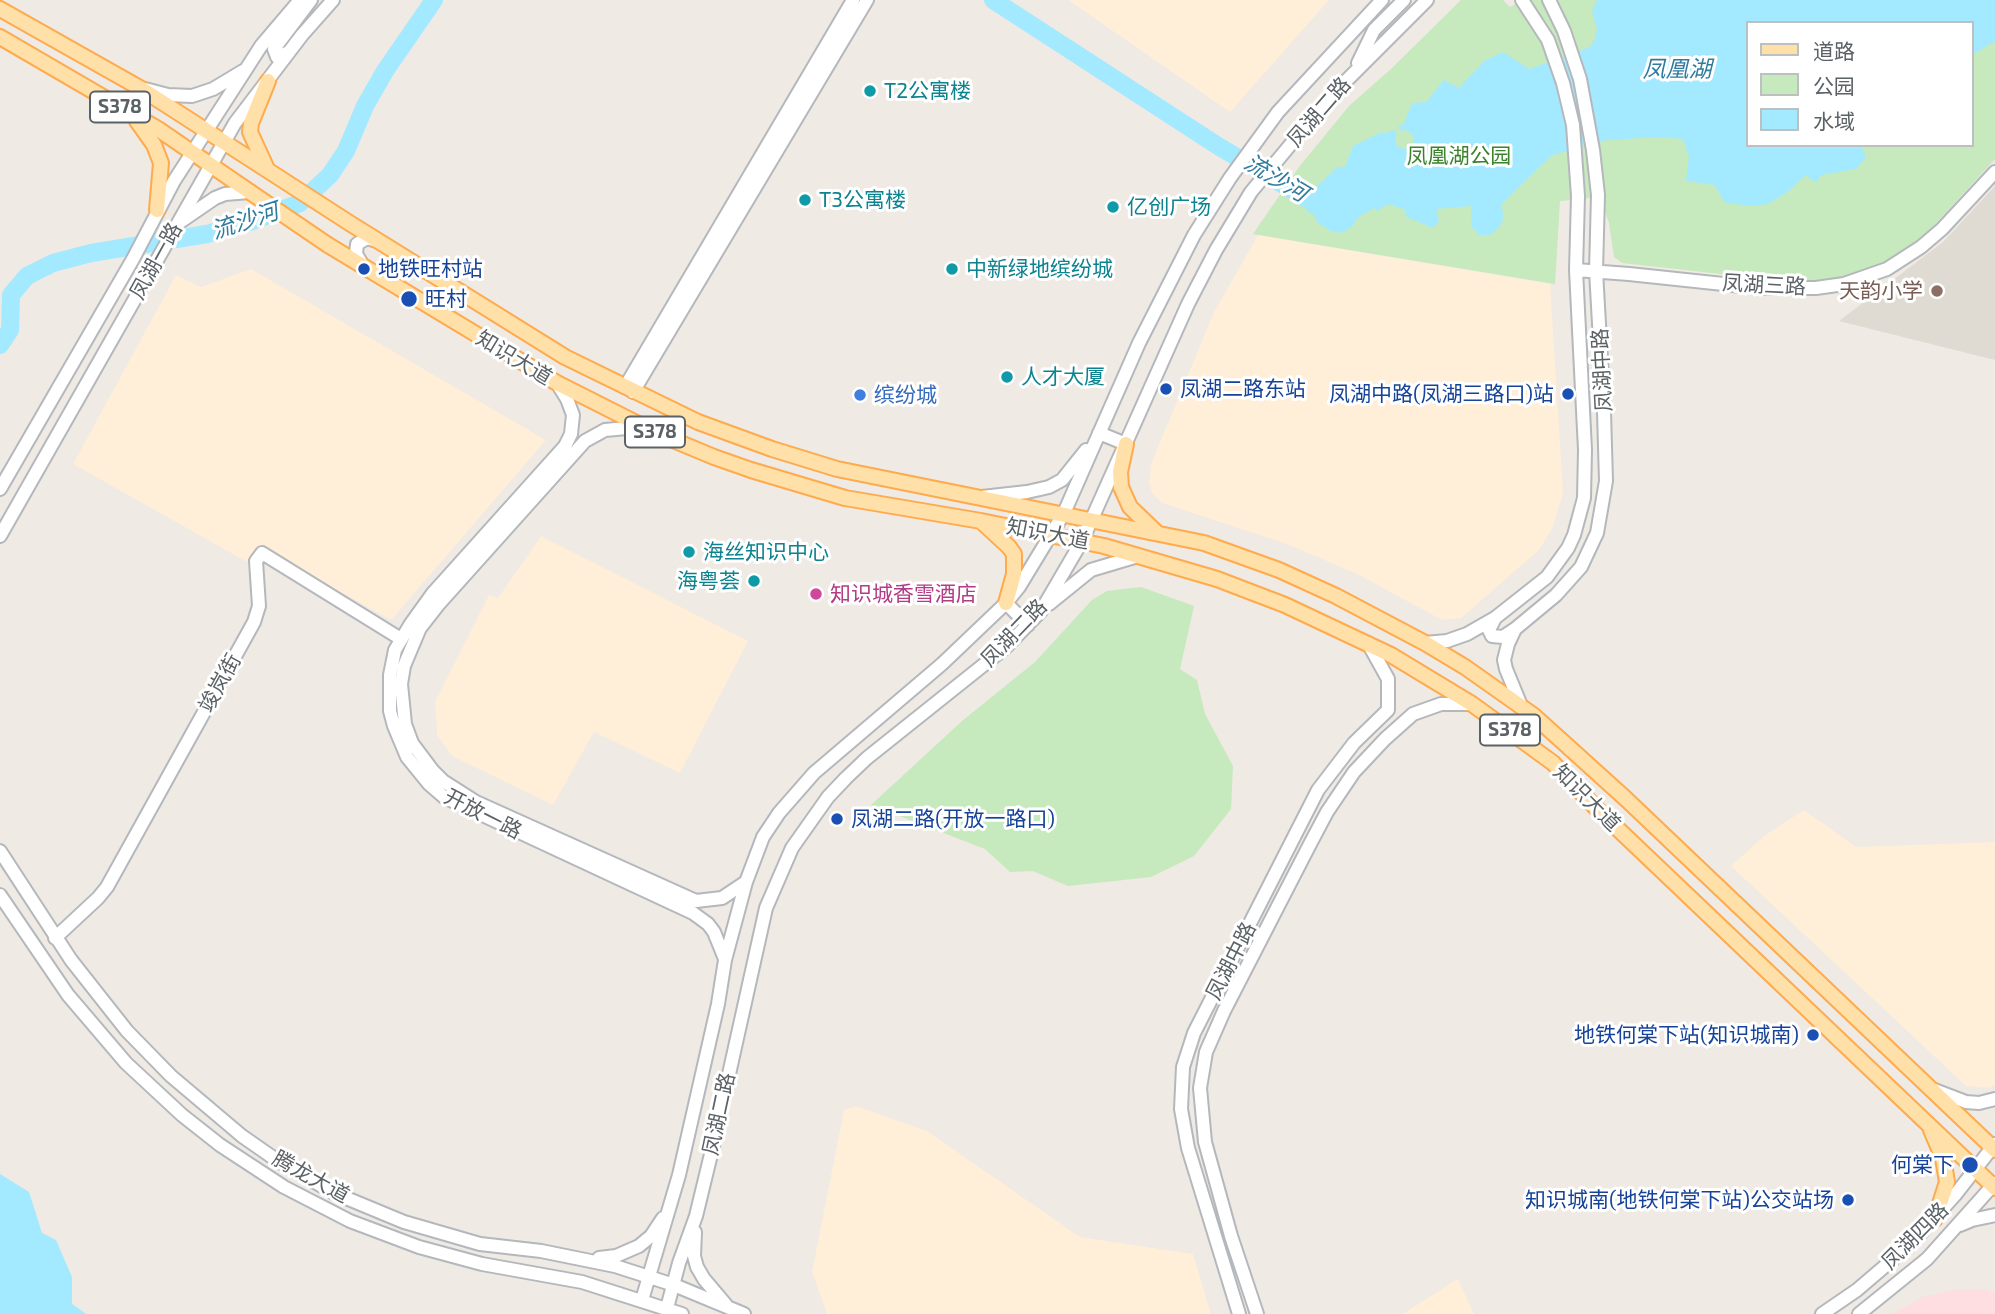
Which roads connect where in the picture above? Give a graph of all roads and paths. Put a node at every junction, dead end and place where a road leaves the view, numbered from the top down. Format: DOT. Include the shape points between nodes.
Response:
graph roads {
  1 [pos="300,0"];
  2 [pos="311,0"];
  3 [pos="333,0"];
  4 [pos="853,0"];
  5 [pos="867,0"];
  6 [pos="1382,0"];
  7 [pos="1404,0"];
  8 [pos="1549,0"];
  9 [pos="1426,2"];
  10 [pos="1522,3"];
  11 [pos="0,9"];
  12 [pos="0,37"];
  13 [pos="289,52"];
  14 [pos="246,69"];
  15 [pos="1354,73"];
  16 [pos="268,81"];
  17 [pos="140,88"];
  18 [pos="132,114"];
  19 [pos="205,131"];
  20 [pos="223,142"];
  21 [pos="192,153"];
  22 [pos="210,165"];
  23 [pos="272,172"];
  24 [pos="1995,172"];
  25 [pos="250,192"];
  26 [pos="157,210"];
  27 [pos="177,224"];
  28 [pos="378,241"];
  29 [pos="362,264"];
  30 [pos="1577,270"];
  31 [pos="1596,271"];
  32 [pos="557,383"];
  33 [pos="629,390"];
  34 [pos="654,432"];
  35 [pos="1100,433"];
  36 [pos="1126,444"];
  37 [pos="0,489"];
  38 [pos="977,497"];
  39 [pos="1064,513"];
  40 [pos="1092,520"];
  41 [pos="981,521"];
  42 [pos="1157,533"];
  43 [pos="0,536"];
  44 [pos="1052,536"];
  45 [pos="1082,541"];
  46 [pos="1138,556"];
  47 [pos="1006,603"];
  48 [pos="1041,611"];
  49 [pos="1495,618"];
  50 [pos="1028,625"];
  51 [pos="1515,629"];
  52 [pos="401,639"];
  53 [pos="1368,642"];
  54 [pos="1425,643"];
  55 [pos="1472,704"];
  56 [pos="1522,708"];
  57 [pos="1388,710"];
  58 [pos="1403,722"];
  59 [pos="0,851"];
  60 [pos="746,882"];
  61 [pos="0,895"];
  62 [pos="55,938"];
  63 [pos="725,960"];
  64 [pos="1926,1084"];
  65 [pos="1902,1099"];
  66 [pos="1995,1099"];
  67 [pos="1928,1122"];
  68 [pos="1994,1147"];
  69 [pos="1975,1169"];
  70 [pos="1994,1186"];
  71 [pos="669,1209"];
  72 [pos="1995,1215"];
  73 [pos="696,1216"];
  74 [pos="1935,1219"];
  75 [pos="1947,1237"];
  76 [pos="1912,1243"];
  77 [pos="541,1251"];
  78 [pos="573,1257"];
  79 [pos="1927,1259"];
  80 [pos="537,1274"];
  81 [pos="649,1278"];
  82 [pos="674,1285"];
  83 [pos="642,1300"];
  84 [pos="667,1308"];
  85 [pos="729,1308"];
  86 [pos="682,1314"];
  87 [pos="744,1314"];
  88 [pos="1239,1314"];
  89 [pos="1257,1314"];
  90 [pos="1822,1314"];
  91 [pos="1859,1314"];
  1 -- 14 [label="street, 凤湖一路"];
  2 -- 13 [label="street" via="274,50 277,57"];
  3 -- 13 [label="street, 凤湖一路"];
  4 -- 33 [label="street"];
  5 -- 33 [label="street"];
  6 -- 35 [label="street, 凤湖二路" via="1308,78 1230,178 1164,292"];
  7 -- 15 [label="street" via="1374,30"];
  8 -- 31 [label="street, 凤湖中路" via="1580,79 1593,150 1598,195"];
  9 -- 15 [label="street, 凤湖二路"];
  10 -- 30 [label="street, 凤湖中路" via="1548,40 1573,125"];
  11 -- 17 [label="main road, 知识大道 / S378"];
  12 -- 18 [label="main road, 知识大道 / S378"];
  13 -- 16 [label="street, 凤湖一路"];
  14 -- 17 [label="street" via="192,96"];
  14 -- 19 [label="street, 凤湖一路"];
  15 -- 36 [label="street, 凤湖二路" via="1251,192 1188,304"];
  16 -- 20 [label="street, 凤湖一路"];
  16 -- 23 [label="main road" via="250,132"];
  17 -- 19 [label="main road, 知识大道 / S378"];
  18 -- 21 [label="main road, 知识大道 / S378"];
  18 -- 26 [label="main road" via="161,163"];
  19 -- 20 [label="main road, 知识大道 / S378"];
  19 -- 21 [label="street, 凤湖一路"];
  20 -- 22 [label="street, 凤湖一路"];
  20 -- 23 [label="main road, 知识大道 / S378"];
  21 -- 22 [label="main road, 知识大道 / S378"];
  21 -- 26 [label="street, 凤湖一路"];
  22 -- 25 [label="main road, 知识大道 / S378"];
  22 -- 27 [label="street, 凤湖一路"];
  23 -- 28 [label="main road, 知识大道 / S378"];
  24 -- 31 [label="street, 凤湖三路" via="1921,247 1887,269 1844,284 1761,288"];
  25 -- 27 [label="street" via="215,198"];
  25 -- 29 [label="main road, 知识大道 / S378, bridge"];
  26 -- 37 [label="street, 凤湖一路"];
  27 -- 43 [label="street, 凤湖一路"];
  28 -- 29 [label="street" via="367,239 357,244"];
  28 -- 33 [label="main road, 知识大道 / S378" via="554,351"];
  29 -- 32 [label="main road, 知识大道 / S378"];
  30 -- 31 [label="street, 凤湖三路"];
  30 -- 49 [label="street, 凤湖中路" via="1585,450 1580,517 1561,560"];
  31 -- 51 [label="street, 凤湖中路" via="1606,481 1601,518 1581,567"];
  32 -- 34 [label="main road, 知识大道 / S378"];
  32 -- 52 [label="street, 开放一路" via="573,415 565,446 433,593"];
  33 -- 38 [label="main road, 知识大道 / S378" via="772,450 837,469"];
  34 -- 41 [label="main road, 知识大道 / S378" via="751,470 845,498"];
  34 -- 60 [label="street, 开放一路" via="605,430 585,441 438,605 420,628 404,666 405,724 417,751 433,771 477,802 696,901 722,898"];
  35 -- 36 [label="street"];
  35 -- 38 [label="street" via="1055,484 1041,490"];
  35 -- 39 [label="street, 凤湖二路"];
  36 -- 40 [label="street, 凤湖二路"];
  36 -- 42 [label="main road" via="1120,472 1125,498"];
  38 -- 39 [label="main road, 知识大道 / S378"];
  39 -- 40 [label="main road, 知识大道 / S378"];
  39 -- 44 [label="street, 凤湖二路"];
  40 -- 42 [label="main road, 知识大道 / S378"];
  40 -- 45 [label="street, 凤湖二路"];
  41 -- 44 [label="main road, 知识大道 / S378"];
  41 -- 47 [label="main road" via="1014,554"];
  42 -- 54 [label="main road, 知识大道 / S378" via="1204,543 1279,570"];
  44 -- 45 [label="main road, 知识大道 / S378"];
  44 -- 47 [label="street, 凤湖二路"];
  45 -- 46 [label="main road, 知识大道 / S378"];
  45 -- 48 [label="street, 凤湖二路"];
  46 -- 48 [label="street" via="1091,570"];
  46 -- 53 [label="main road, 知识大道 / S378" via="1228,583"];
  47 -- 50 [label="street"];
  47 -- 60 [label="street, 凤湖二路" via="814,773 763,837"];
  48 -- 50 [label="street, 凤湖二路"];
  49 -- 51 [label="street" via="1489,629 1492,636 1503,637"];
  49 -- 54 [label="street, 凤湖中路" via="1458,638"];
  50 -- 73 [label="street, 凤湖二路" via="853,771 792,848 760,930"];
  51 -- 56 [label="street" via="1504,660"];
  52 -- 62 [label="street, 竣岚街" via="262,553 256,561 259,606 254,622 107,887"];
  52 -- 63 [label="street, 开放一路" via="390,675 390,710 399,743 429,784 460,806 693,913 714,932"];
  53 -- 55 [label="main road, 知识大道 / S378"];
  53 -- 57 [label="street" via="1388,679"];
  54 -- 56 [label="main road, 知识大道 / S378"];
  55 -- 58 [label="street, 凤湖中路" via="1432,706"];
  55 -- 65 [label="main road, 知识大道 / S378" via="1553,764"];
  56 -- 64 [label="main road, 知识大道 / S378" via="1626,799"];
  57 -- 58 [label="street" via="1404,710"];
  57 -- 88 [label="street, 凤湖中路" via="1354,743 1318,790 1194,1033 1183,1067 1181,1109 1188,1148"];
  58 -- 89 [label="street, 凤湖中路" via="1354,772 1327,812 1206,1052 1200,1088 1205,1142"];
  59 -- 62 [label="street, 腾龙大道"];
  60 -- 63 [label="street, 凤湖二路"];
  61 -- 80 [label="street, 腾龙大道" via="76,1005 126,1063 182,1115 250,1166 318,1206 384,1235 451,1257"];
  62 -- 77 [label="street, 腾龙大道" via="147,1052 242,1136 275,1159 334,1193 404,1222 480,1244"];
  63 -- 71 [label="street, 凤湖二路"];
  64 -- 65 [label="main road"];
  64 -- 66 [label="street" via="1966,1102"];
  64 -- 68 [label="main road, 知识大道 / S378"];
  65 -- 67 [label="main road, 知识大道 / S378"];
  67 -- 69 [label="main road, 知识大道 / S378"];
  67 -- 74 [label="main road" via="1947,1182"];
  68 -- 69 [label="street, 凤湖四路"];
  69 -- 70 [label="main road, 知识大道 / S378"];
  69 -- 74 [label="street, 凤湖四路"];
  70 -- 75 [label="street, 凤湖四路"];
  71 -- 78 [label="street" via="651,1236 629,1252 606,1258"];
  71 -- 81 [label="street, 凤湖二路"];
  72 -- 75 [label="street" via="1962,1223"];
  73 -- 82 [label="street, 凤湖二路"];
  73 -- 85 [label="street" via="697,1267"];
  74 -- 76 [label="street, 凤湖四路"];
  75 -- 79 [label="street, 凤湖四路"];
  76 -- 79 [label="street"];
  76 -- 90 [label="street, 凤湖四路"];
  77 -- 78 [label="street, 腾龙大道"];
  77 -- 80 [label="street"];
  78 -- 81 [label="street, 腾龙大道"];
  79 -- 91 [label="street, 凤湖四路"];
  80 -- 83 [label="street, 腾龙大道"];
  81 -- 82 [label="street, 腾龙大道"];
  81 -- 83 [label="street, 凤湖二路"];
  82 -- 84 [label="street, 凤湖二路"];
  82 -- 85 [label="street, 腾龙大道"];
  83 -- 84 [label="street, 腾龙大道"];
  84 -- 86 [label="street, 腾龙大道"];
  85 -- 87 [label="street, 腾龙大道"];
}
